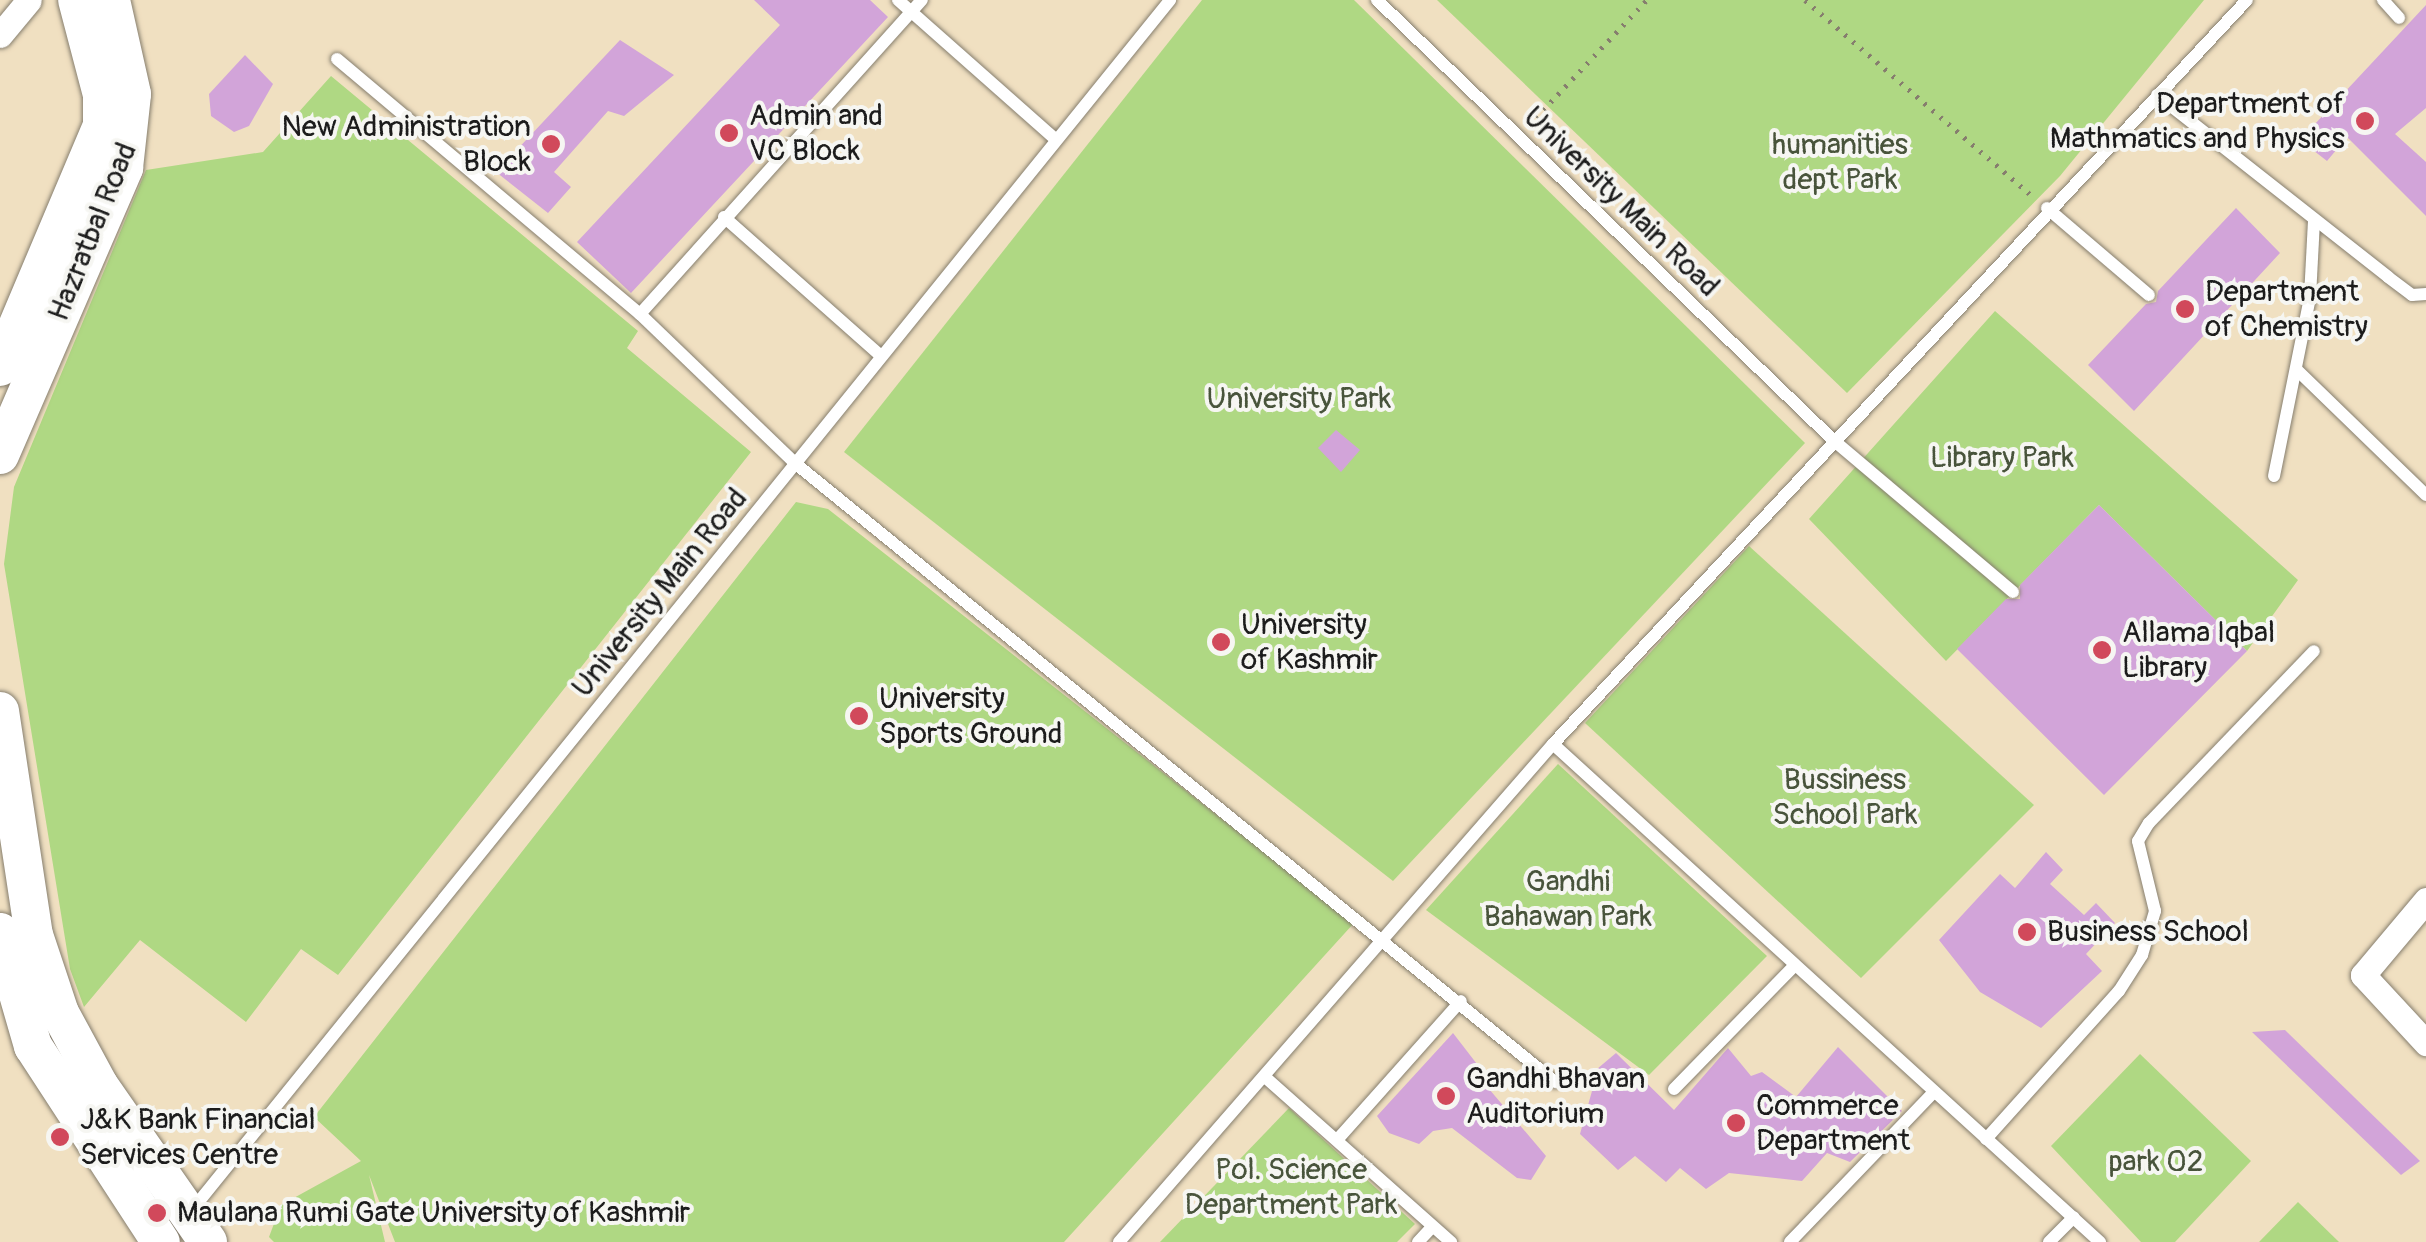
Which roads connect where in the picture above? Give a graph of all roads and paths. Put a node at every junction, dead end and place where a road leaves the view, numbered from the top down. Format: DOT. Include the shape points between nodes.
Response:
graph roads {
  1 [pos="29,0"];
  2 [pos="77,0"];
  3 [pos="111,0"];
  4 [pos="898,0"];
  5 [pos="922,0"];
  6 [pos="1170,0"];
  7 [pos="1377,0"];
  8 [pos="1647,0"];
  9 [pos="1805,0"];
  10 [pos="2247,0"];
  11 [pos="2383,0"];
  12 [pos="911,12"];
  13 [pos="2399,18"];
  14 [pos="0,35"];
  15 [pos="337,58"];
  16 [pos="2157,95"];
  17 [pos="1517,138"];
  18 [pos="1056,140"];
  19 [pos="2047,208"];
  20 [pos="724,217"];
  21 [pos="2314,221"];
  22 [pos="2149,294"];
  23 [pos="2426,294"];
  24 [pos="640,314"];
  25 [pos="881,356"];
  26 [pos="0,367"];
  27 [pos="2296,369"];
  28 [pos="1832,439"];
  29 [pos="0,455"];
  30 [pos="796,464"];
  31 [pos="2274,476"];
  32 [pos="2426,495"];
  33 [pos="2013,592"];
  34 [pos="2314,651"];
  35 [pos="0,711"];
  36 [pos="1553,744"];
  37 [pos="2426,900"];
  38 [pos="0,932"];
  39 [pos="1383,936"];
  40 [pos="1795,965"];
  41 [pos="1461,1001"];
  42 [pos="2426,1043"];
  43 [pos="1264,1077"];
  44 [pos="1555,1082"];
  45 [pos="1674,1090"];
  46 [pos="1933,1092"];
  47 [pos="1986,1139"];
  48 [pos="1337,1140"];
  49 [pos="2074,1217"];
  50 [pos="1430,1229"];
  51 [pos="175,1237"];
  52 [pos="1120,1242"];
  53 [pos="1418,1242"];
  54 [pos="1451,1242"];
  55 [pos="1790,1242"];
  56 [pos="2049,1242"];
  57 [pos="2100,1242"];
  1 -- 14 [label="street"];
  2 -- 26 [label="main road, Hazratbal Road" via="102,95 102,126"];
  3 -- 29 [label="main road, Hazratbal Road" via="132,94 124,168"];
  4 -- 12 [label="lane"];
  5 -- 12 [label="lane"];
  6 -- 18 [label="lane, University Main Road"];
  7 -- 17 [label="lane, University Main Road"];
  8 -- 17 [label="path"];
  9 -- 19 [label="path"];
  10 -- 16 [label="lane"];
  11 -- 13 [label="lane"];
  12 -- 18 [label="lane"];
  12 -- 20 [label="lane"];
  15 -- 24 [label="lane"];
  16 -- 19 [label="lane"];
  16 -- 21 [label="lane"];
  17 -- 28 [label="lane, University Main Road"];
  18 -- 25 [label="lane, University Main Road"];
  19 -- 22 [label="lane"];
  19 -- 28 [label="lane"];
  20 -- 24 [label="lane"];
  20 -- 25 [label="lane"];
  21 -- 23 [label="lane" via="2412,295"];
  21 -- 27 [label="lane" via="2310,297"];
  24 -- 30 [label="lane"];
  25 -- 30 [label="lane, University Main Road"];
  27 -- 31 [label="lane"];
  27 -- 32 [label="lane"];
  28 -- 33 [label="lane, University Main Road"];
  28 -- 36 [label="lane"];
  30 -- 39 [label="lane"];
  30 -- 51 [label="lane, University Main Road"];
  34 -- 47 [label="lane" via="2149,823 2138,841 2155,911 2142,955 2119,991"];
  35 -- 51 [label="main road" via="34,936 60,1013"];
  36 -- 39 [label="lane"];
  36 -- 40 [label="lane"];
  37 -- 42 [label="street" via="2362,975"];
  38 -- 51 [label="main road" via="33,1046"];
  39 -- 41 [label="lane"];
  39 -- 43 [label="lane"];
  40 -- 45 [label="lane"];
  40 -- 46 [label="lane"];
  41 -- 44 [label="lane"];
  41 -- 48 [label="lane"];
  43 -- 48 [label="lane"];
  43 -- 52 [label="lane"];
  46 -- 47 [label="lane"];
  46 -- 55 [label="lane"];
  47 -- 49 [label="lane"];
  48 -- 50 [label="lane"];
  49 -- 56 [label="lane"];
  49 -- 57 [label="lane"];
  50 -- 53 [label="lane"];
  50 -- 54 [label="lane"];
}
